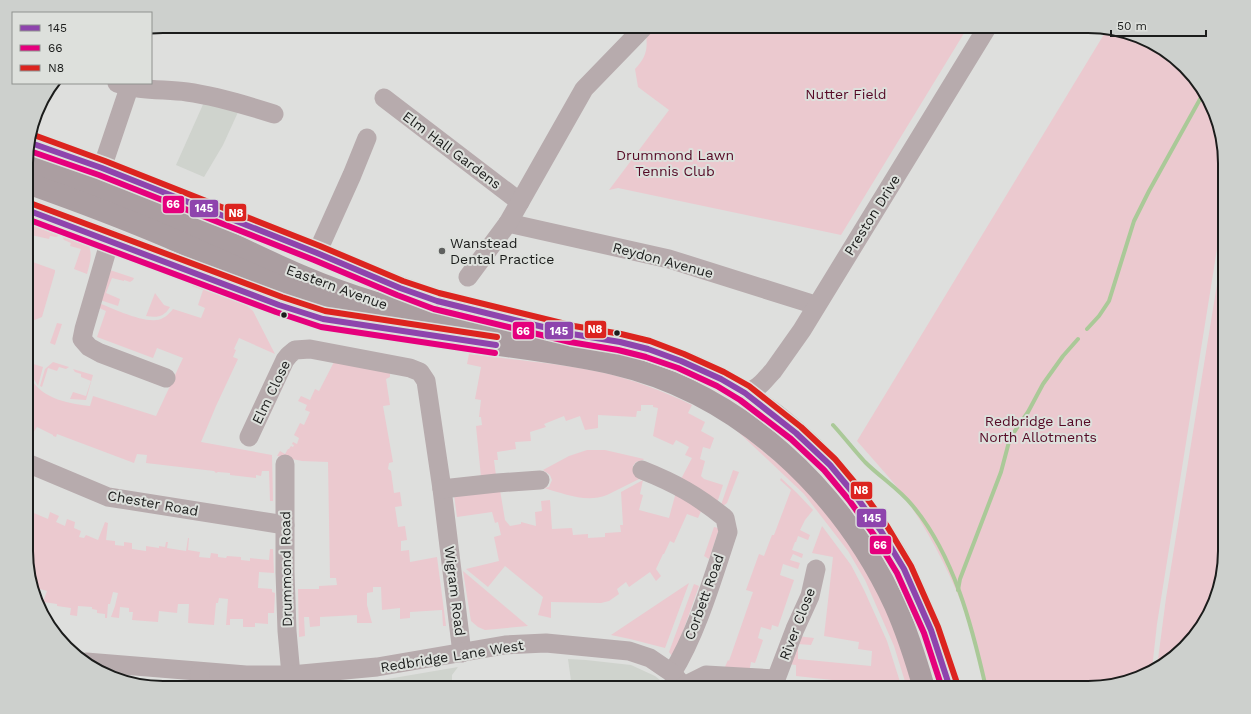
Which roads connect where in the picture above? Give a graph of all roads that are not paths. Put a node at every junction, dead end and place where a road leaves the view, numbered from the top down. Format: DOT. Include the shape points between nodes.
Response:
graph roads {
  1 [pos="638,33"];
  2 [pos="984,33"];
  3 [pos="123,85"];
  4 [pos="384,98"];
  5 [pos="274,114"];
  6 [pos="367,138"];
  7 [pos="34,144"];
  8 [pos="33,163"];
  9 [pos="102,168"];
  10 [pos="33,185"];
  11 [pos="520,202"];
  12 [pos="33,212"];
  13 [pos="508,224"];
  14 [pos="110,240"];
  15 [pos="317,253"];
  16 [pos="468,276"];
  17 [pos="816,307"];
  18 [pos="572,334"];
  19 [pos="439,337"];
  20 [pos="295,350"];
  21 [pos="166,378"];
  22 [pos="745,393"];
  23 [pos="250,437"];
  24 [pos="285,464"];
  25 [pos="33,466"];
  26 [pos="642,470"];
  27 [pos="540,480"];
  28 [pos="442,489"];
  29 [pos="285,525"];
  30 [pos="816,569"];
  31 [pos="462,653"];
  32 [pos="102,666"];
  33 [pos="128,672"];
  34 [pos="291,675"];
  35 [pos="201,680"];
  36 [pos="679,681"];
  37 [pos="680,681"];
  38 [pos="684,681"];
  39 [pos="922,681"];
  40 [pos="948,681"];
  1 -- 11 [label="street" via="584,89"];
  2 -- 17 [label="street, Preston Drive"];
  3 -- 5 [label="street" via="188,92"];
  3 -- 9 [label="street"];
  4 -- 11 [label="street, Elm Hall Gardens"];
  6 -- 15 [label="street"];
  7 -- 9 [label="main road"];
  8 -- 18 [label="highway, Eastern Avenue" via="144,204 282,268 356,297 460,321"];
  9 -- 15 [label="main road"];
  10 -- 19 [label="highway, Eastern Avenue" via="170,238 261,280 329,307"];
  11 -- 13 [label="street"];
  12 -- 14 [label="main road"];
  13 -- 16 [label="street"];
  13 -- 17 [label="street, Reydon Avenue" via="669,259"];
  14 -- 19 [label="highway" via="279,305 323,319"];
  14 -- 21 [label="street" via="82,339 89,347 100,353"];
  15 -- 18 [label="highway" via="437,301"];
  17 -- 22 [label="street, Preston Drive" via="774,371 760,385"];
  18 -- 22 [label="highway, Eastern Avenue" via="648,349 721,379"];
  19 -- 39 [label="highway, Eastern Avenue" via="578,357 631,368 691,392 723,409 755,431 815,484 862,544 900,617"];
  20 -- 23 [label="street, Elm Close" via="289,354 279,369"];
  20 -- 28 [label="street, Wigram Road" via="310,349 420,372 426,381"];
  22 -- 40 [label="highway, Eastern Avenue" via="796,433 830,465 881,531 904,569 931,630"];
  24 -- 29 [label="street, Drummond Road"];
  25 -- 29 [label="street, Chester Road" via="108,497"];
  26 -- 37 [label="street, Corbett Road" via="667,480 704,501 725,518 728,532 694,627 678,663"];
  27 -- 28 [label="street"];
  28 -- 31 [label="street, Wigram Road"];
  29 -- 34 [label="street, Drummond Road" via="287,631"];
  30 -- 38 [label="street, River Close" via="810,596 776,679 706,676"];
  31 -- 34 [label="street, Redbridge Lane West" via="377,667"];
  31 -- 36 [label="street, Redbridge Lane West" via="505,645 546,643 629,651 650,658"];
  32 -- 33 [label="street, Redbridge Lane West"];
  33 -- 35 [label="street, Redbridge Lane West"];
  34 -- 35 [label="street, Redbridge Lane West" via="246,675"];
}
